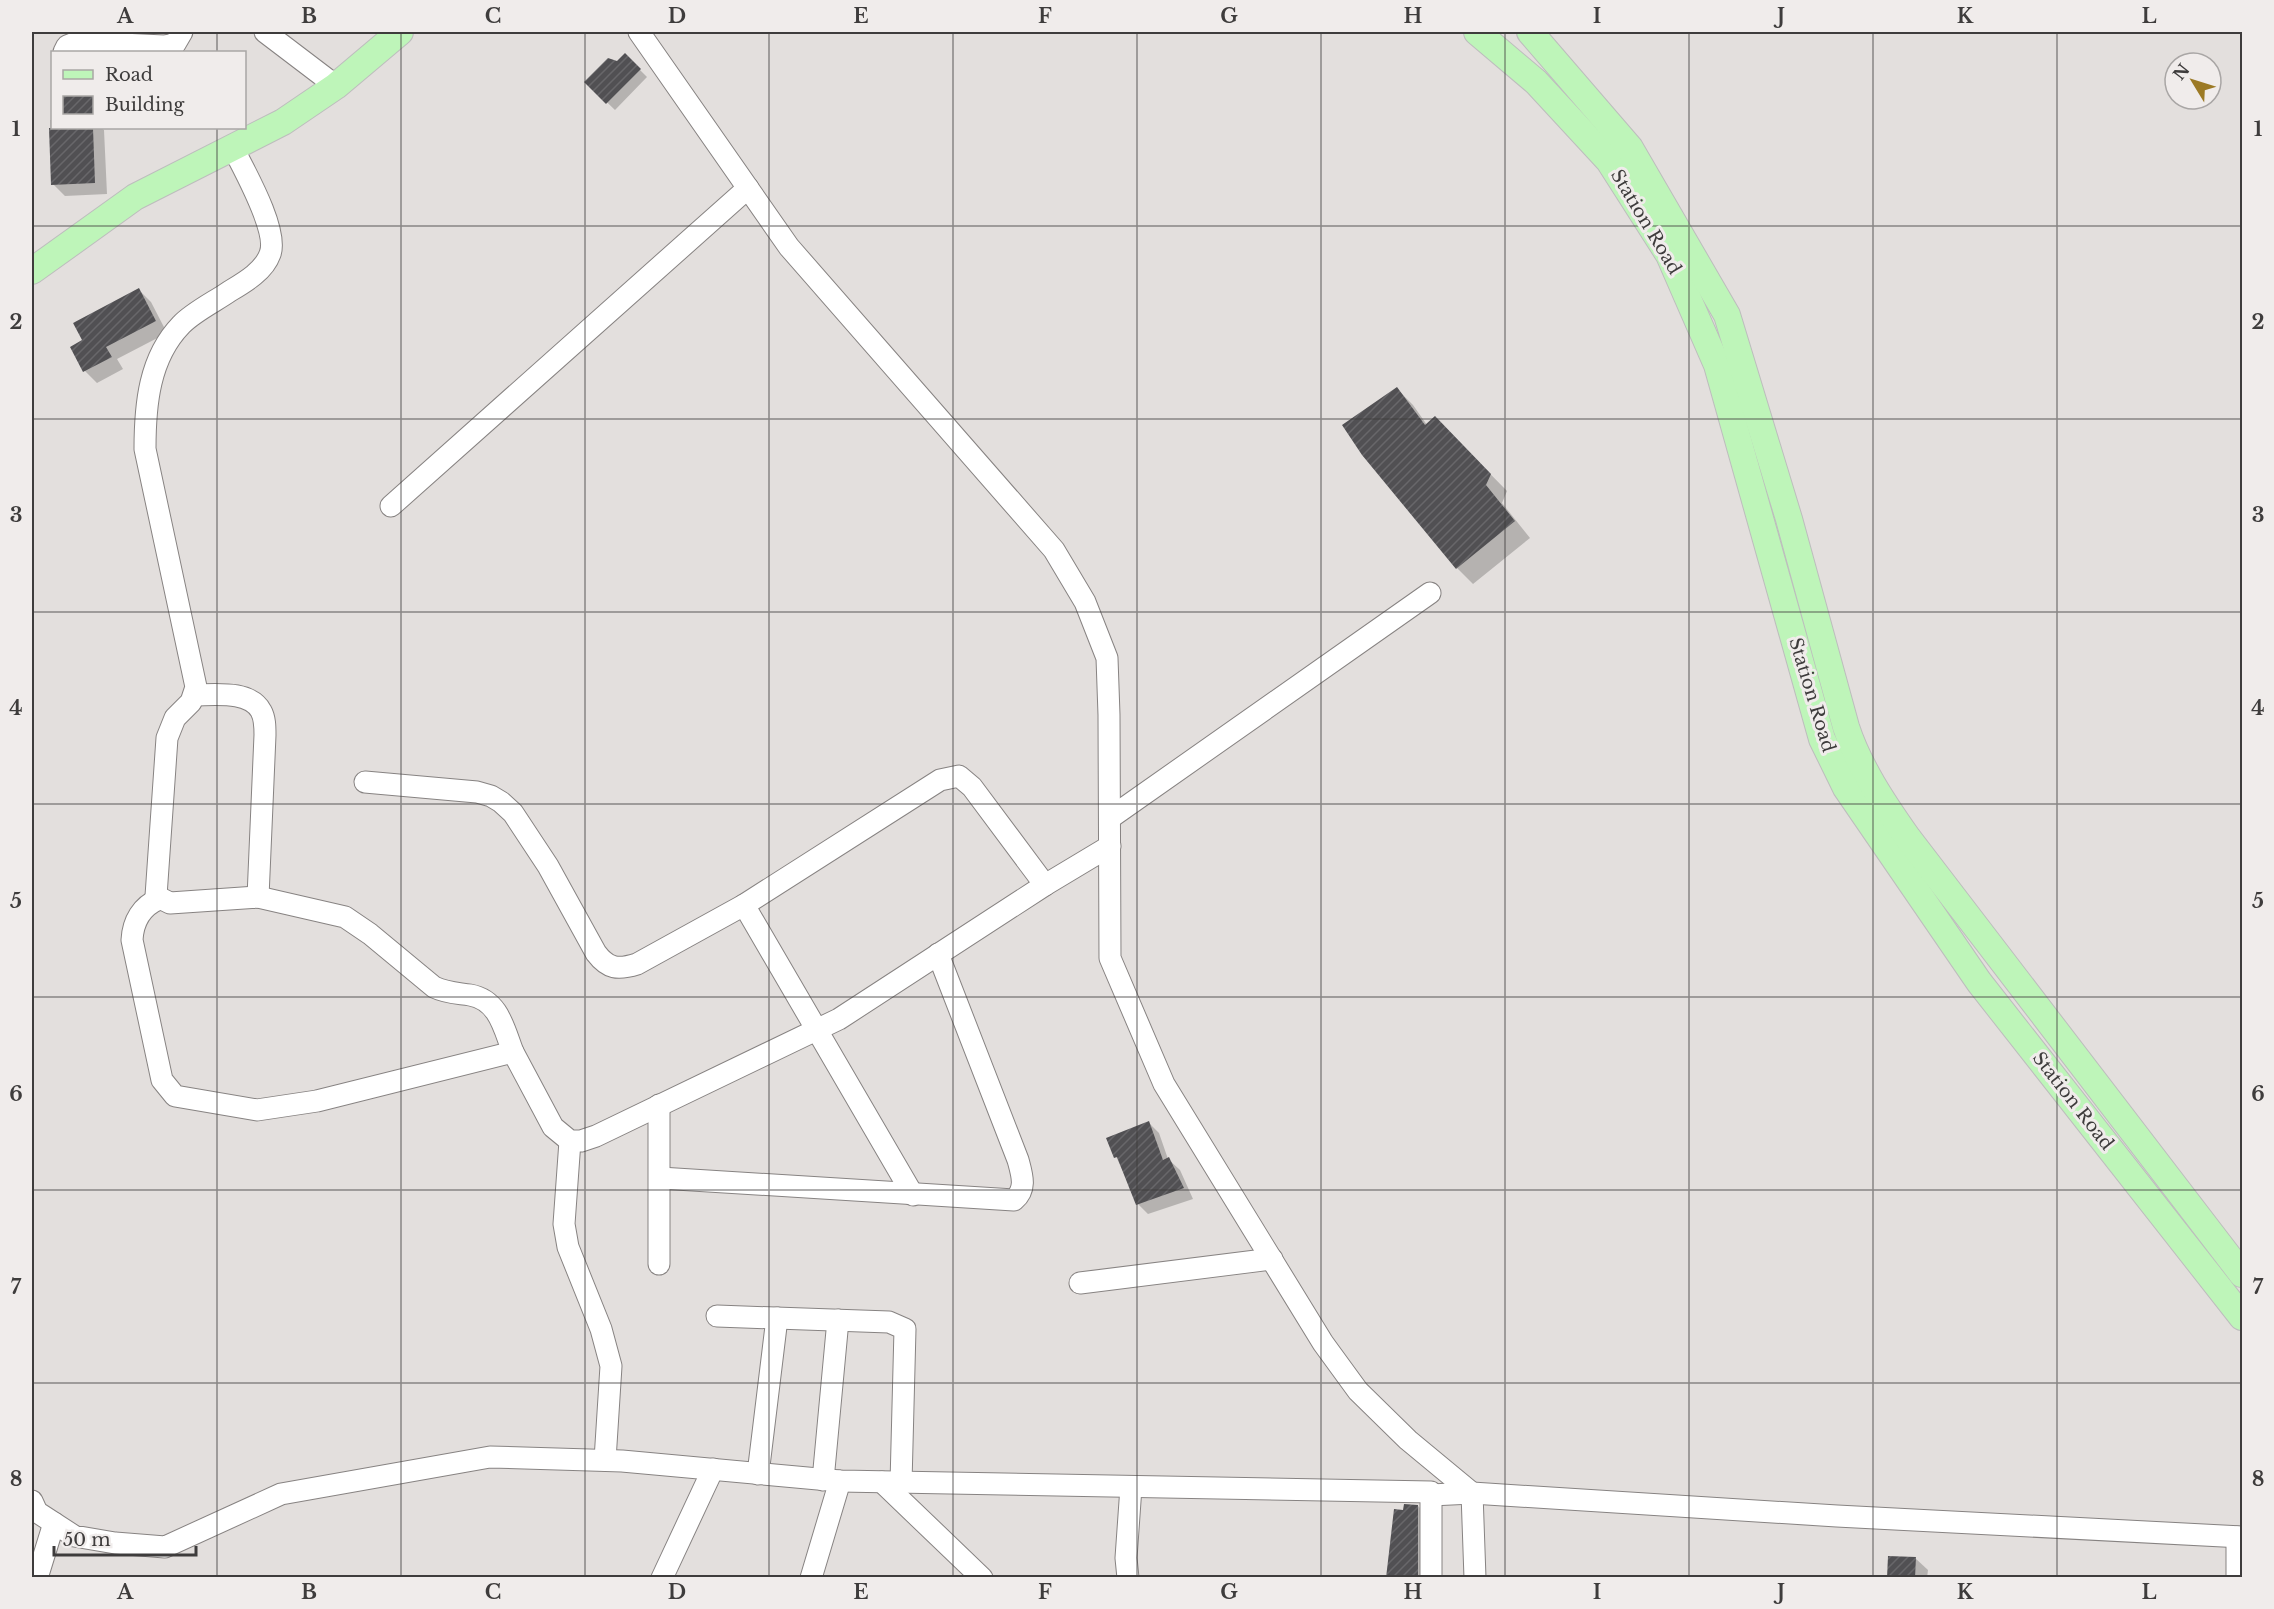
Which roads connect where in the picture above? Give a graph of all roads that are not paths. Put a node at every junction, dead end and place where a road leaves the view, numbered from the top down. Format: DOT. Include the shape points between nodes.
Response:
graph roads {
  1 [pos="182,32"];
  2 [pos="265,32"];
  3 [pos="400,32"];
  4 [pos="639,32"];
  5 [pos="1477,32"];
  6 [pos="1530,32"];
  7 [pos="64,51"];
  8 [pos="336,86"];
  9 [pos="233,148"];
  10 [pos="748,188"];
  11 [pos="35,268"];
  12 [pos="1741,357"];
  13 [pos="1717,365"];
  14 [pos="390,506"];
  15 [pos="1430,593"];
  16 [pos="194,695"];
  17 [pos="1867,774"];
  18 [pos="365,782"];
  19 [pos="1846,788"];
  20 [pos="1110,818"];
  21 [pos="1110,846"];
  22 [pos="1045,885"];
  23 [pos="258,897"];
  24 [pos="159,899"];
  25 [pos="744,905"];
  26 [pos="938,954"];
  27 [pos="817,1030"];
  28 [pos="513,1052"];
  29 [pos="659,1105"];
  30 [pos="570,1141"];
  31 [pos="660,1178"];
  32 [pos="913,1195"];
  33 [pos="1272,1259"];
  34 [pos="659,1264"];
  35 [pos="2242,1274"];
  36 [pos="1080,1283"];
  37 [pos="717,1316"];
  38 [pos="2242,1317"];
  39 [pos="777,1318"];
  40 [pos="838,1320"];
  41 [pos="605,1460"];
  42 [pos="713,1469"];
  43 [pos="758,1474"];
  44 [pos="832,1480"];
  45 [pos="891,1482"];
  46 [pos="1131,1487"];
  47 [pos="1473,1493"];
  48 [pos="1431,1495"];
  49 [pos="32,1501"];
  50 [pos="54,1523"];
  51 [pos="2240,1537"];
  52 [pos="37,1578"];
  53 [pos="662,1578"];
  54 [pos="811,1578"];
  55 [pos="982,1578"];
  56 [pos="1128,1578"];
  57 [pos="1431,1578"];
  58 [pos="1475,1578"];
  59 [pos="2237,1578"];
  1 -- 7 [label="street" via="175,45 77,42"];
  2 -- 8 [label="street"];
  3 -- 8 [label="main road"];
  4 -- 10 [label="street"];
  5 -- 13 [label="main road, Station Road" via="1536,82 1609,161 1669,255"];
  6 -- 12 [label="main road, Station Road" via="1630,148 1723,305"];
  8 -- 9 [label="main road" via="283,122"];
  9 -- 11 [label="main road" via="135,197"];
  9 -- 16 [label="street" via="265,213 271,253 260,270 181,324 160,356 145,412 145,449 196,687"];
  10 -- 14 [label="street"];
  10 -- 20 [label="street" via="789,247 1054,550 1085,602 1107,658"];
  12 -- 13 [label="main road"];
  12 -- 17 [label="main road, Station Road" via="1846,727"];
  13 -- 19 [label="main road, Station Road" via="1822,739"];
  15 -- 20 [label="street"];
  16 -- 23 [label="street" via="246,698 261,710 264,719"];
  16 -- 24 [label="street" via="175,718 167,738 155,892"];
  17 -- 19 [label="main road"];
  17 -- 35 [label="main road, Station Road" via="1915,847"];
  18 -- 25 [label="street" via="477,792 501,802 513,813 548,866 596,953 612,968 637,964"];
  19 -- 38 [label="main road, Station Road" via="1979,982"];
  20 -- 21 [label="street"];
  21 -- 22 [label="street"];
  21 -- 33 [label="street" via="1110,958 1164,1084"];
  22 -- 25 [label="street" via="972,787 959,776 940,780"];
  22 -- 26 [label="street"];
  23 -- 24 [label="street" via="170,903"];
  23 -- 28 [label="street" via="345,917 434,987 482,998 498,1015"];
  24 -- 28 [label="street" via="142,911 132,929 132,940 162,1080 176,1096 257,1110 280,1108"];
  25 -- 27 [label="street"];
  26 -- 27 [label="street"];
  26 -- 32 [label="street" via="1018,1160 1023,1185 1014,1200"];
  27 -- 29 [label="street"];
  27 -- 32 [label="street"];
  28 -- 30 [label="street" via="553,1127"];
  29 -- 30 [label="street" via="596,1136"];
  29 -- 31 [label="street"];
  30 -- 41 [label="street" via="564,1224 568,1247 601,1329 611,1366"];
  31 -- 32 [label="street"];
  31 -- 34 [label="street"];
  33 -- 36 [label="street"];
  33 -- 47 [label="street" via="1323,1343 1358,1391 1408,1440"];
  37 -- 39 [label="street"];
  39 -- 40 [label="street"];
  39 -- 43 [label="street"];
  40 -- 44 [label="street"];
  40 -- 45 [label="street" via="889,1322 905,1329"];
  41 -- 42 [label="street"];
  41 -- 50 [label="street" via="490,1456 281,1494 165,1547 74,1536"];
  42 -- 43 [label="street"];
  42 -- 53 [label="street"];
  43 -- 44 [label="street"];
  44 -- 45 [label="street"];
  44 -- 54 [label="street"];
  45 -- 46 [label="street"];
  45 -- 55 [label="street"];
  46 -- 48 [label="street"];
  46 -- 56 [label="street"];
  47 -- 48 [label="street"];
  47 -- 51 [label="street"];
  47 -- 58 [label="street"];
  48 -- 57 [label="street"];
  49 -- 50 [label="street" via="37,1512"];
  50 -- 52 [label="street"];
  51 -- 59 [label="street"];
}
